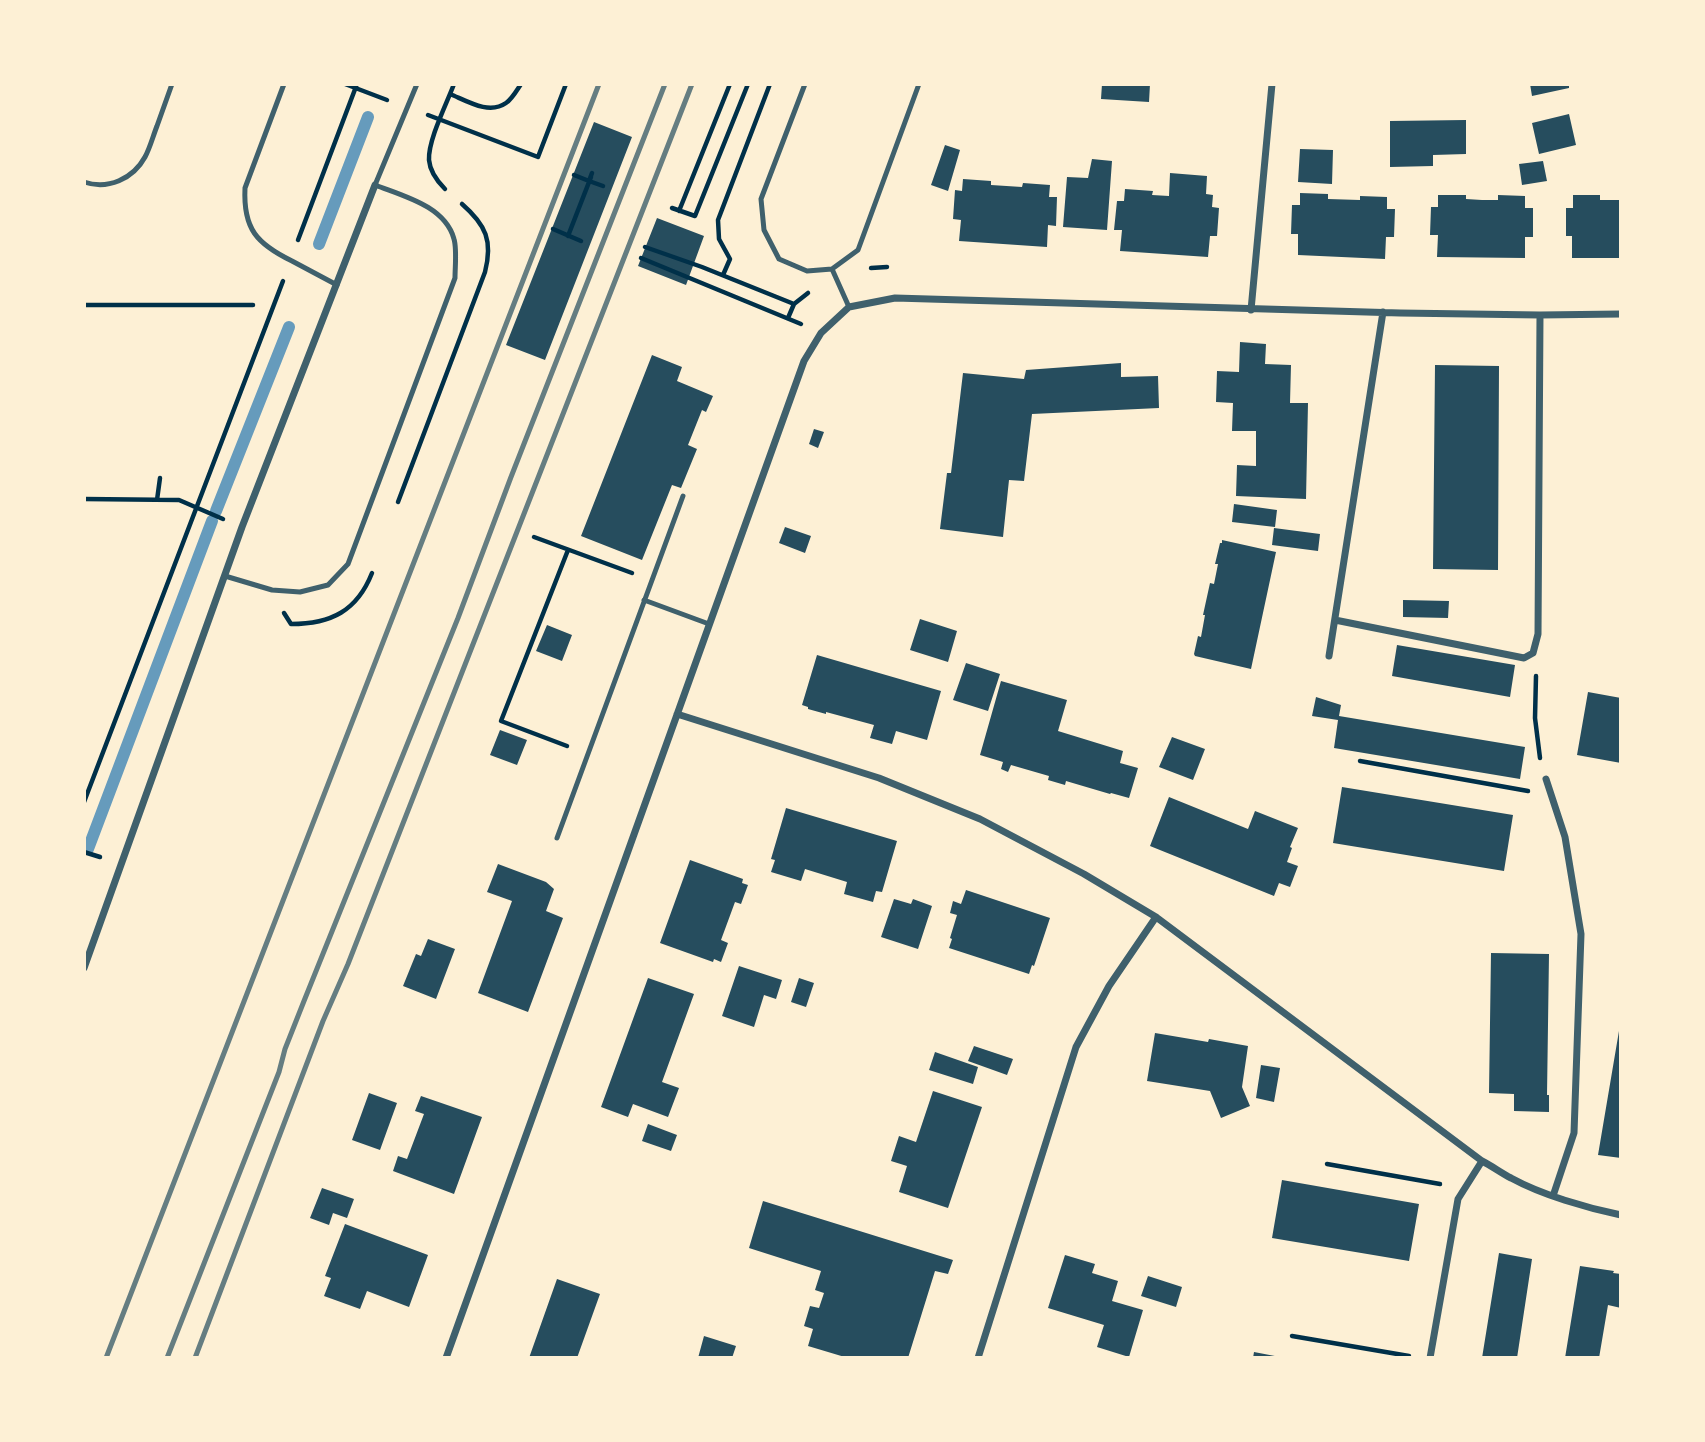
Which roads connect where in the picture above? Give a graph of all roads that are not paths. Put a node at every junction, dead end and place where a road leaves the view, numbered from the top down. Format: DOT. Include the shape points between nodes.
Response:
graph roads {
  1 [pos="172,84"];
  2 [pos="284,84"];
  3 [pos="417,84"];
  4 [pos="805,84"];
  5 [pos="919,84"];
  6 [pos="1272,84"];
  7 [pos="84,182"];
  8 [pos="375,185"];
  9 [pos="832,269"];
  10 [pos="337,285"];
  11 [pos="849,307"];
  12 [pos="1251,310"];
  13 [pos="1383,313"];
  14 [pos="1621,314"];
  15 [pos="1540,315"];
  16 [pos="682,496"];
  17 [pos="225,576"];
  18 [pos="644,600"];
  19 [pos="1335,620"];
  20 [pos="709,624"];
  21 [pos="1329,656"];
  22 [pos="677,714"];
  23 [pos="1546,779"];
  24 [pos="557,838"];
  25 [pos="1156,916"];
  26 [pos="84,968"];
  27 [pos="1482,1161"];
  28 [pos="1553,1196"];
  29 [pos="1621,1215"];
  30 [pos="446,1358"];
  31 [pos="978,1358"];
  32 [pos="1430,1358"];
  1 -- 7 [label="lane" via="145,157 136,169 124,180 108,185"];
  2 -- 10 [label="lane" via="245,188 247,218 270,249"];
  3 -- 8 [label="lane"];
  4 -- 9 [label="lane" via="761,199 764,230 779,259 807,271"];
  5 -- 9 [label="lane" via="858,250"];
  6 -- 12 [label="street"];
  8 -- 10 [label="street"];
  8 -- 17 [label="lane" via="442,217 454,239 454,278 348,564 328,585 300,592 272,590"];
  9 -- 11 [label="lane"];
  10 -- 17 [label="street"];
  11 -- 12 [label="street" via="895,299"];
  11 -- 20 [label="street" via="821,333 804,361"];
  12 -- 13 [label="street"];
  13 -- 15 [label="street"];
  13 -- 19 [label="street"];
  14 -- 15 [label="street"];
  15 -- 19 [label="street" via="1538,634 1533,653 1524,658"];
  16 -- 18 [label="lane"];
  17 -- 26 [label="street"];
  18 -- 20 [label="lane"];
  18 -- 24 [label="lane"];
  19 -- 21 [label="street"];
  20 -- 22 [label="street"];
  22 -- 25 [label="street" via="879,778 980,819"];
  22 -- 30 [label="street"];
  23 -- 28 [label="street" via="1565,837 1581,934 1574,1133"];
  25 -- 27 [label="street"];
  25 -- 31 [label="street" via="1109,986 1076,1047"];
  27 -- 28 [label="street"];
  27 -- 32 [label="street" via="1458,1199"];
  28 -- 29 [label="street"];
}
